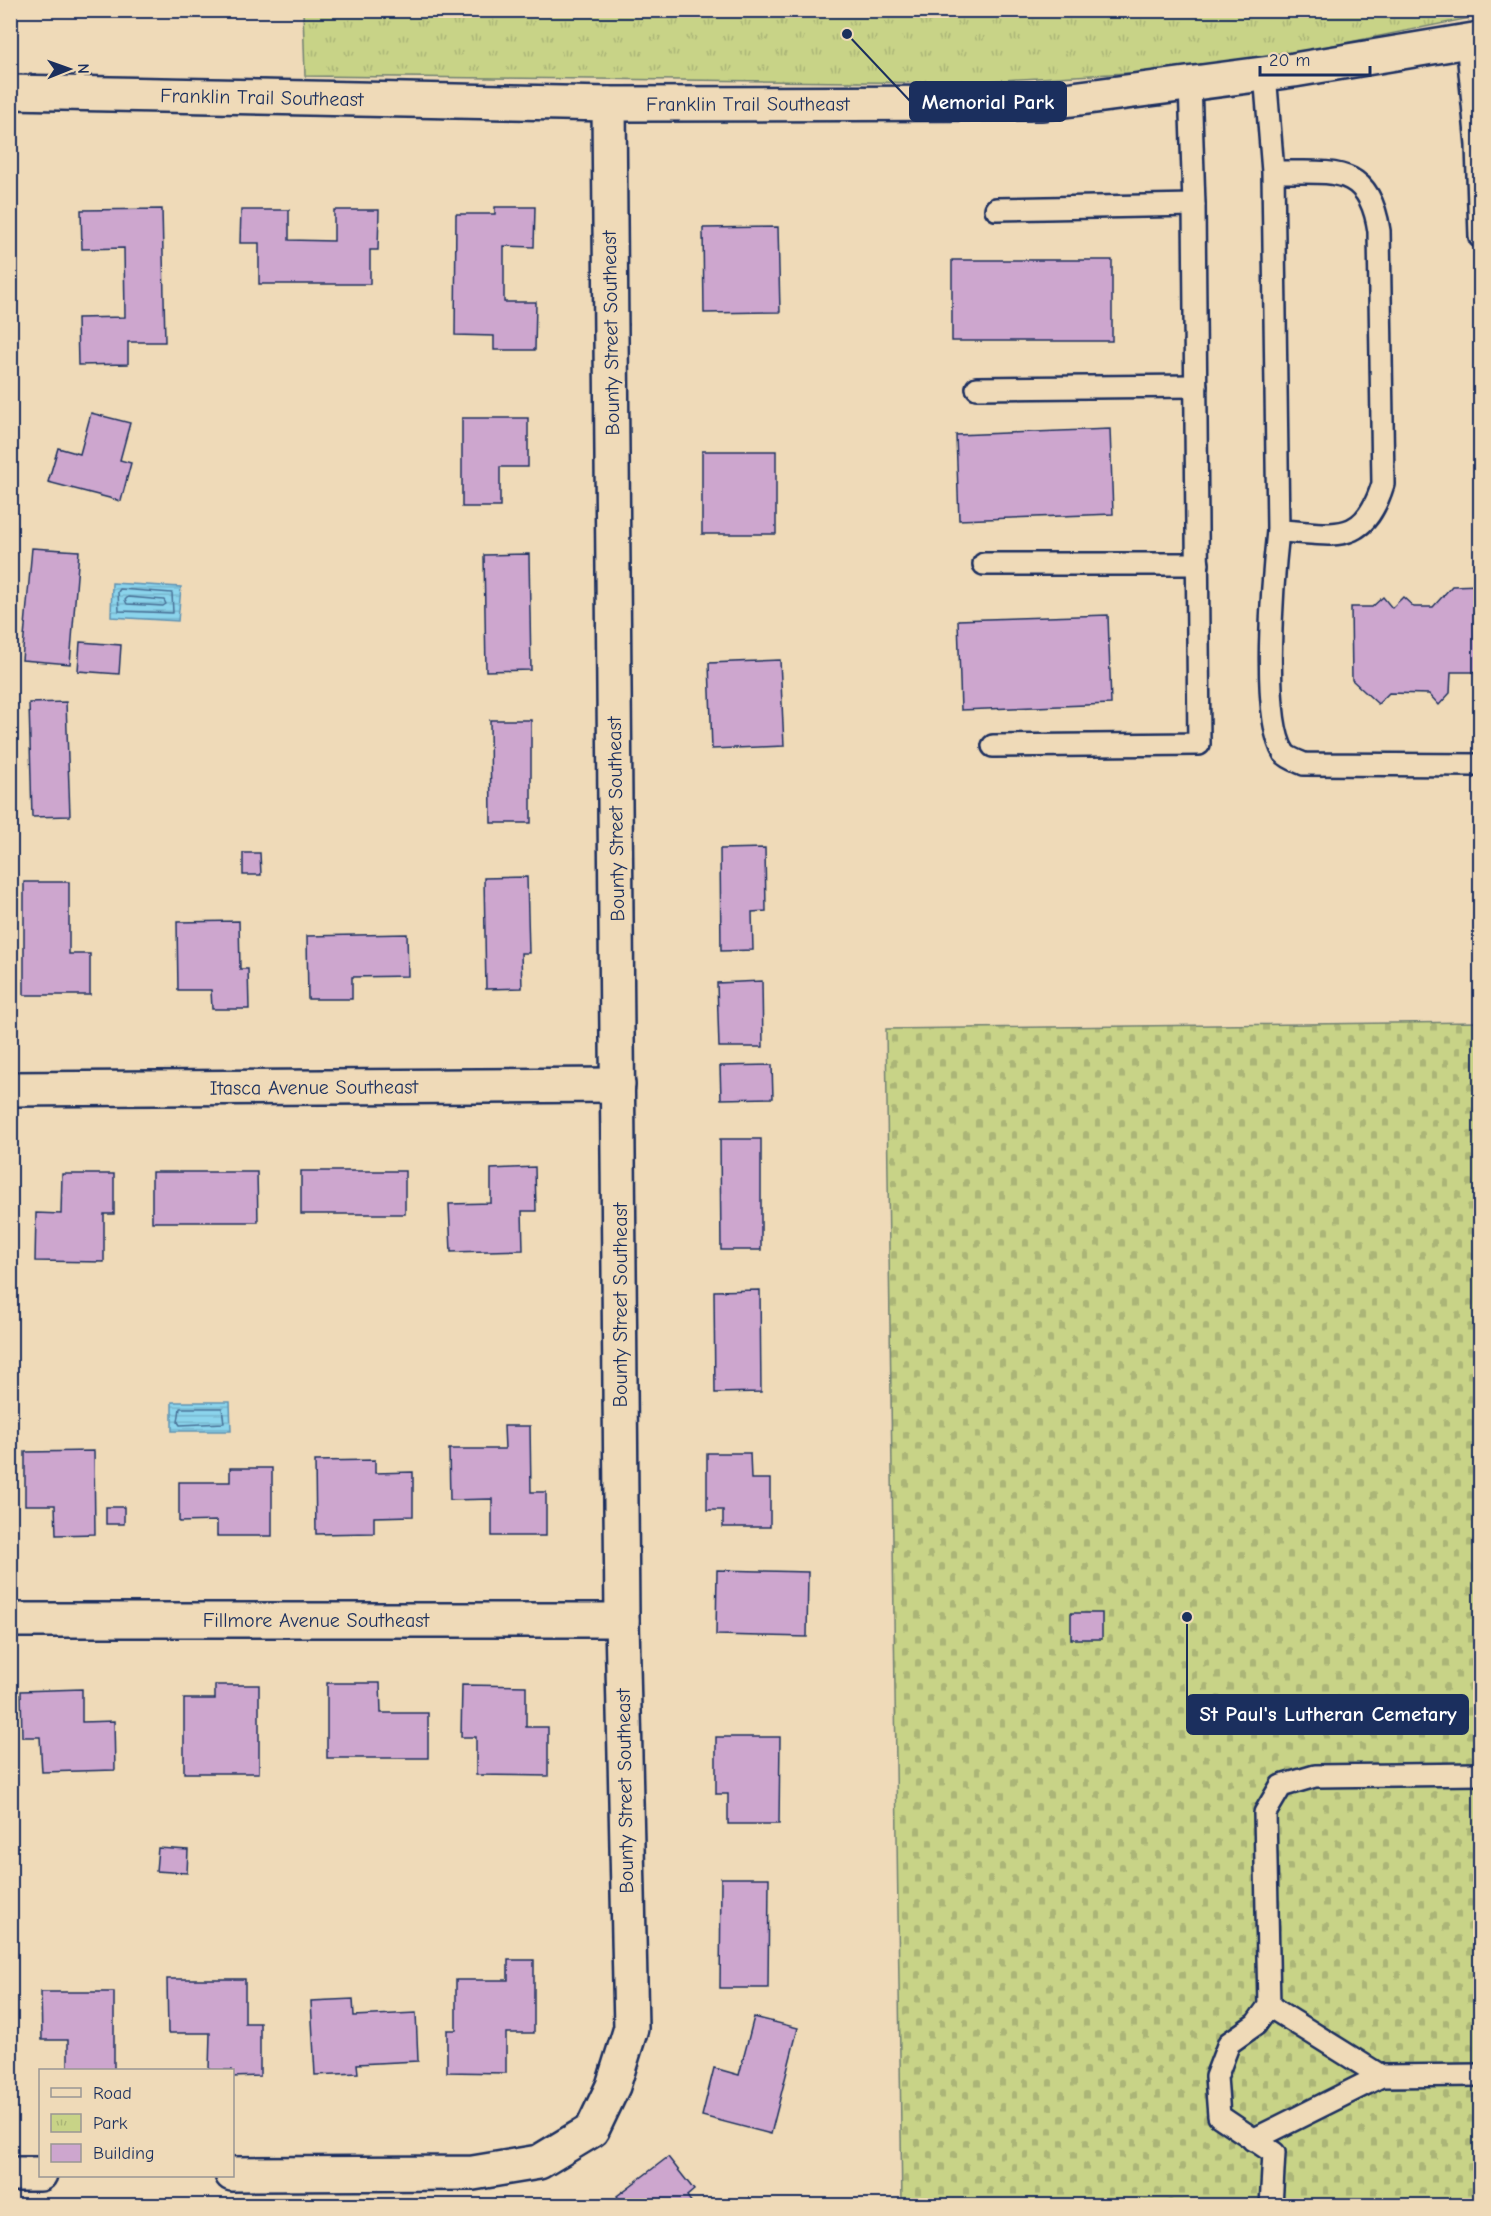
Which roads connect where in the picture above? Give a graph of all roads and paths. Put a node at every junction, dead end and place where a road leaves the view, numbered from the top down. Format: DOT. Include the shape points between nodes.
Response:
graph roads {
  1 [pos="1474,40"];
  2 [pos="1265,73"];
  3 [pos="1190,83"];
  4 [pos="10,92"];
  5 [pos="609,104"];
  6 [pos="1273,172"];
  7 [pos="1194,205"];
  8 [pos="996,209"];
  9 [pos="1480,237"];
  10 [pos="1196,386"];
  11 [pos="977,388"];
  12 [pos="1278,531"];
  13 [pos="984,564"];
  14 [pos="1198,564"];
  15 [pos="993,746"];
  16 [pos="1480,765"];
  17 [pos="618,1085"];
  18 [pos="10,1089"];
  19 [pos="10,1620"];
  20 [pos="622,1620"];
  21 [pos="1480,1774"];
  22 [pos="1269,2006"];
  23 [pos="1480,2075"];
  24 [pos="1381,2076"];
  25 [pos="1253,2140"];
  26 [pos="10,2174"];
  27 [pos="39,2174"];
  28 [pos="234,2174"];
  29 [pos="1271,2205"];
  1 -- 2 [label="street, Franklin Trail Southeast"];
  1 -- 9 [label="lane"];
  2 -- 3 [label="street, Franklin Trail Southeast"];
  2 -- 6 [label="lane"];
  3 -- 5 [label="street, Franklin Trail Southeast" via="1042,103"];
  3 -- 7 [label="lane"];
  4 -- 5 [label="street, Franklin Trail Southeast"];
  5 -- 17 [label="street, Bounty Street Southeast"];
  6 -- 12 [label="lane"];
  6 -- 12 [label="lane" via="1332,173 1352,179 1367,190 1375,206 1383,484 1367,521 1356,529 1343,533"];
  7 -- 8 [label="lane"];
  7 -- 10 [label="lane"];
  10 -- 11 [label="lane"];
  10 -- 14 [label="lane"];
  12 -- 16 [label="lane" via="1270,596 1273,717 1276,739 1285,755 1304,764"];
  13 -- 14 [label="lane"];
  14 -- 15 [label="lane" via="1199,744"];
  17 -- 18 [label="street, Itasca Avenue Southeast"];
  17 -- 20 [label="street, Bounty Street Southeast"];
  19 -- 20 [label="street, Fillmore Avenue Southeast"];
  20 -- 28 [label="street, Bounty Street Southeast" via="631,2028 613,2086 591,2130 539,2162 473,2174"];
  21 -- 22 [label="lane" via="1315,1776 1281,1786 1265,1813"];
  22 -- 24 [label="lane"];
  22 -- 25 [label="lane" via="1256,2024 1229,2043 1216,2077 1219,2116"];
  23 -- 24 [label="lane"];
  24 -- 25 [label="lane"];
  25 -- 29 [label="lane" via="1274,2153"];
  26 -- 27 [label="street"];
}
